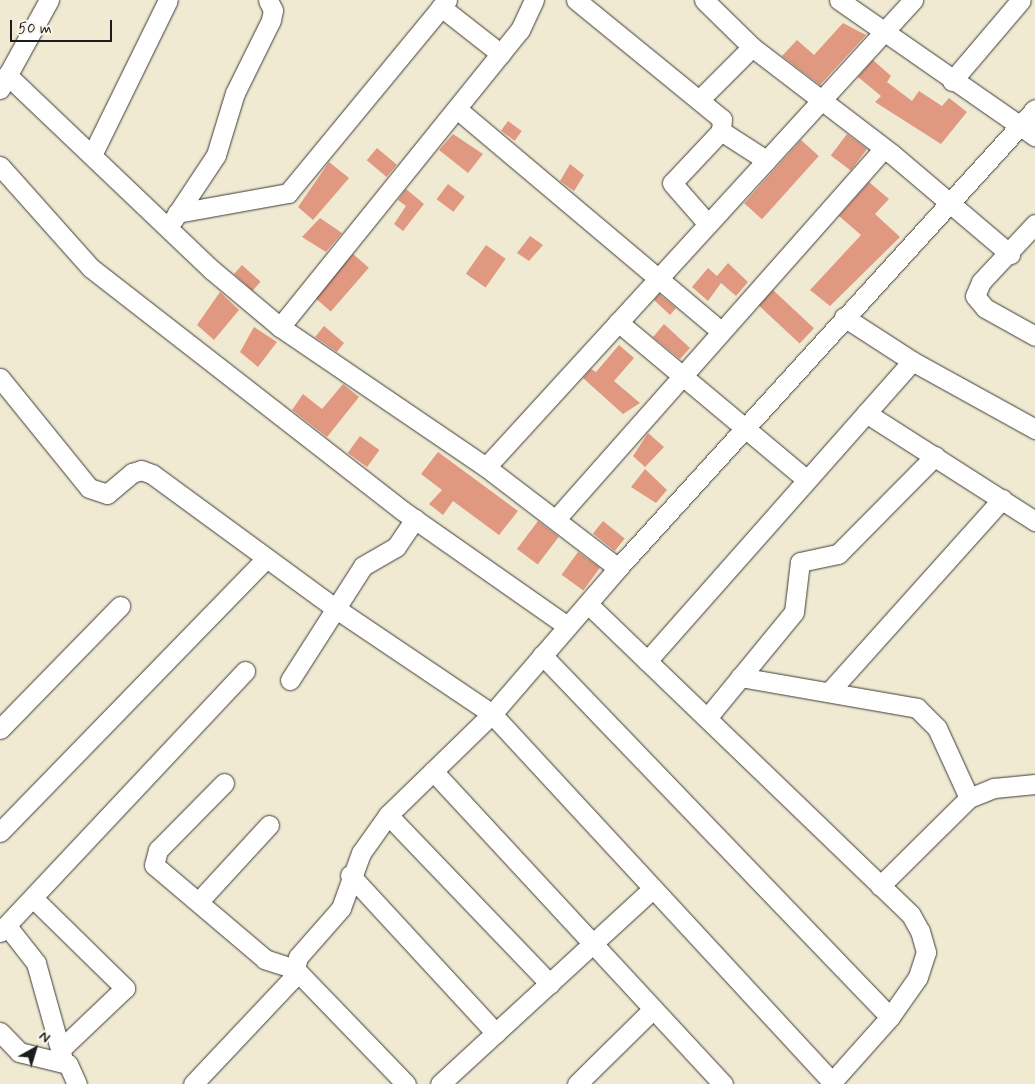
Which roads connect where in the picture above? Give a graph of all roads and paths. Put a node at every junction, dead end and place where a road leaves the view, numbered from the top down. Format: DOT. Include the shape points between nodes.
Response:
graph roads {
  1 [pos="49,0"];
  2 [pos="168,0"];
  3 [pos="268,0"];
  4 [pos="534,0"];
  5 [pos="576,0"];
  6 [pos="704,0"];
  7 [pos="839,0"];
  8 [pos="913,0"];
  9 [pos="1021,0"];
  10 [pos="444,4"];
  11 [pos="886,34"];
  12 [pos="752,47"];
  13 [pos="501,54"];
  14 [pos="952,81"];
  15 [pos="4,82"];
  16 [pos="699,100"];
  17 [pos="821,102"];
  18 [pos="457,110"];
  19 [pos="1035,110"];
  20 [pos="721,131"];
  21 [pos="1027,131"];
  22 [pos="884,148"];
  23 [pos="93,153"];
  24 [pos="766,160"];
  25 [pos="0,166"];
  26 [pos="949,201"];
  27 [pos="173,220"];
  28 [pos="707,223"];
  29 [pos="1035,224"];
  30 [pos="1029,241"];
  31 [pos="1010,254"];
  32 [pos="656,278"];
  33 [pos="844,317"];
  34 [pos="618,322"];
  35 [pos="280,327"];
  36 [pos="721,331"];
  37 [pos="1035,336"];
  38 [pos="912,362"];
  39 [pos="684,376"];
  40 [pos="0,378"];
  41 [pos="866,413"];
  42 [pos="1035,429"];
  43 [pos="746,430"];
  44 [pos="935,456"];
  45 [pos="486,467"];
  46 [pos="807,480"];
  47 [pos="1002,499"];
  48 [pos="415,519"];
  49 [pos="556,519"];
  50 [pos="1035,521"];
  51 [pos="266,558"];
  52 [pos="618,568"];
  53 [pos="588,604"];
  54 [pos="120,606"];
  55 [pos="335,608"];
  56 [pos="567,626"];
  57 [pos="542,655"];
  58 [pos="647,661"];
  59 [pos="246,671"];
  60 [pos="740,677"];
  61 [pos="290,680"];
  62 [pos="830,691"];
  63 [pos="492,714"];
  64 [pos="707,718"];
  65 [pos="0,729"];
  66 [pos="433,771"];
  67 [pos="224,783"];
  68 [pos="1035,784"];
  69 [pos="969,798"];
  70 [pos="388,815"];
  71 [pos="269,824"];
  72 [pos="0,832"];
  73 [pos="350,875"];
  74 [pos="880,886"];
  75 [pos="653,888"];
  76 [pos="33,898"];
  77 [pos="200,900"];
  78 [pos="4,929"];
  79 [pos="593,944"];
  80 [pos="296,969"];
  81 [pos="550,984"];
  82 [pos="653,1009"];
  83 [pos="890,1017"];
  84 [pos="0,1032"];
  85 [pos="496,1033"];
  86 [pos="62,1055"];
  87 [pos="588,1080"];
  88 [pos="833,1083"];
  89 [pos="78,1084"];
  90 [pos="193,1084"];
  91 [pos="406,1084"];
  92 [pos="440,1084"];
  93 [pos="722,1084"];
  1 -- 15 [label="street"];
  2 -- 23 [label="street"];
  3 -- 27 [label="street" via="273,10 271,20 235,93 216,155"];
  4 -- 13 [label="street" via="528,20"];
  5 -- 16 [label="street"];
  6 -- 12 [label="street"];
  7 -- 11 [label="street"];
  8 -- 11 [label="street"];
  9 -- 14 [label="street"];
  10 -- 13 [label="street"];
  10 -- 27 [label="street" via="288,193"];
  11 -- 14 [label="street"];
  11 -- 17 [label="street"];
  12 -- 16 [label="street"];
  12 -- 17 [label="street"];
  13 -- 18 [label="street"];
  14 -- 21 [label="street"];
  15 -- 23 [label="street"];
  16 -- 20 [label="street" via="722,119"];
  17 -- 22 [label="street"];
  17 -- 24 [label="street"];
  18 -- 32 [label="street"];
  18 -- 35 [label="street"];
  19 -- 21 [label="street"];
  20 -- 24 [label="street"];
  20 -- 28 [label="street" via="672,183 675,191"];
  21 -- 26 [label="street"];
  22 -- 26 [label="street"];
  22 -- 36 [label="street"];
  23 -- 27 [label="street"];
  24 -- 28 [label="street"];
  25 -- 48 [label="street" via="91,268"];
  26 -- 31 [label="street"];
  26 -- 33 [label="street"];
  27 -- 35 [label="street"];
  28 -- 32 [label="street"];
  29 -- 30 [label="street"];
  30 -- 31 [label="street"];
  31 -- 37 [label="street" via="981,282 975,296 986,308"];
  32 -- 34 [label="street"];
  32 -- 36 [label="street"];
  33 -- 38 [label="street"];
  33 -- 43 [label="street"];
  34 -- 39 [label="street"];
  34 -- 45 [label="street"];
  35 -- 45 [label="street"];
  36 -- 39 [label="street"];
  38 -- 41 [label="street"];
  38 -- 42 [label="street"];
  39 -- 43 [label="street"];
  39 -- 49 [label="street"];
  40 -- 51 [label="street" via="89,488 107,494 132,473 146,472"];
  41 -- 44 [label="street"];
  41 -- 46 [label="street"];
  43 -- 46 [label="street"];
  43 -- 52 [label="street"];
  44 -- 47 [label="street"];
  44 -- 60 [label="street" via="838,554 800,562 794,612"];
  45 -- 49 [label="street"];
  46 -- 58 [label="street"];
  47 -- 50 [label="street"];
  47 -- 62 [label="street"];
  48 -- 55 [label="street" via="396,547 363,566"];
  48 -- 56 [label="street"];
  49 -- 52 [label="street"];
  51 -- 55 [label="street"];
  51 -- 72 [label="street"];
  52 -- 53 [label="street"];
  53 -- 56 [label="street"];
  53 -- 58 [label="street"];
  54 -- 65 [label="street"];
  55 -- 61 [label="street"];
  55 -- 63 [label="street"];
  56 -- 57 [label="street"];
  57 -- 63 [label="street"];
  57 -- 83 [label="street"];
  58 -- 64 [label="street"];
  59 -- 76 [label="street"];
  60 -- 62 [label="street"];
  60 -- 64 [label="street"];
  62 -- 69 [label="street" via="900,702 930,718"];
  63 -- 66 [label="street"];
  63 -- 75 [label="street"];
  64 -- 74 [label="street"];
  66 -- 70 [label="street"];
  66 -- 79 [label="street"];
  67 -- 77 [label="street" via="154,857 154,865"];
  68 -- 69 [label="street" via="994,788"];
  69 -- 74 [label="street"];
  70 -- 73 [label="street"];
  70 -- 81 [label="street"];
  71 -- 77 [label="street"];
  73 -- 80 [label="street" via="340,908 298,957"];
  73 -- 85 [label="street"];
  74 -- 83 [label="street" via="911,915 926,952 918,976"];
  75 -- 79 [label="street"];
  75 -- 88 [label="street"];
  76 -- 78 [label="street"];
  76 -- 86 [label="street" via="126,988"];
  77 -- 80 [label="street" via="265,960"];
  78 -- 86 [label="street" via="36,963"];
  79 -- 81 [label="street"];
  79 -- 82 [label="street"];
  80 -- 90 [label="street" via="291,980"];
  80 -- 91 [label="street"];
  81 -- 85 [label="street"];
  82 -- 87 [label="street"];
  82 -- 93 [label="street"];
  83 -- 88 [label="street"];
  84 -- 86 [label="street" via="19,1052"];
  85 -- 92 [label="street"];
  86 -- 89 [label="street" via="74,1071"];
}
